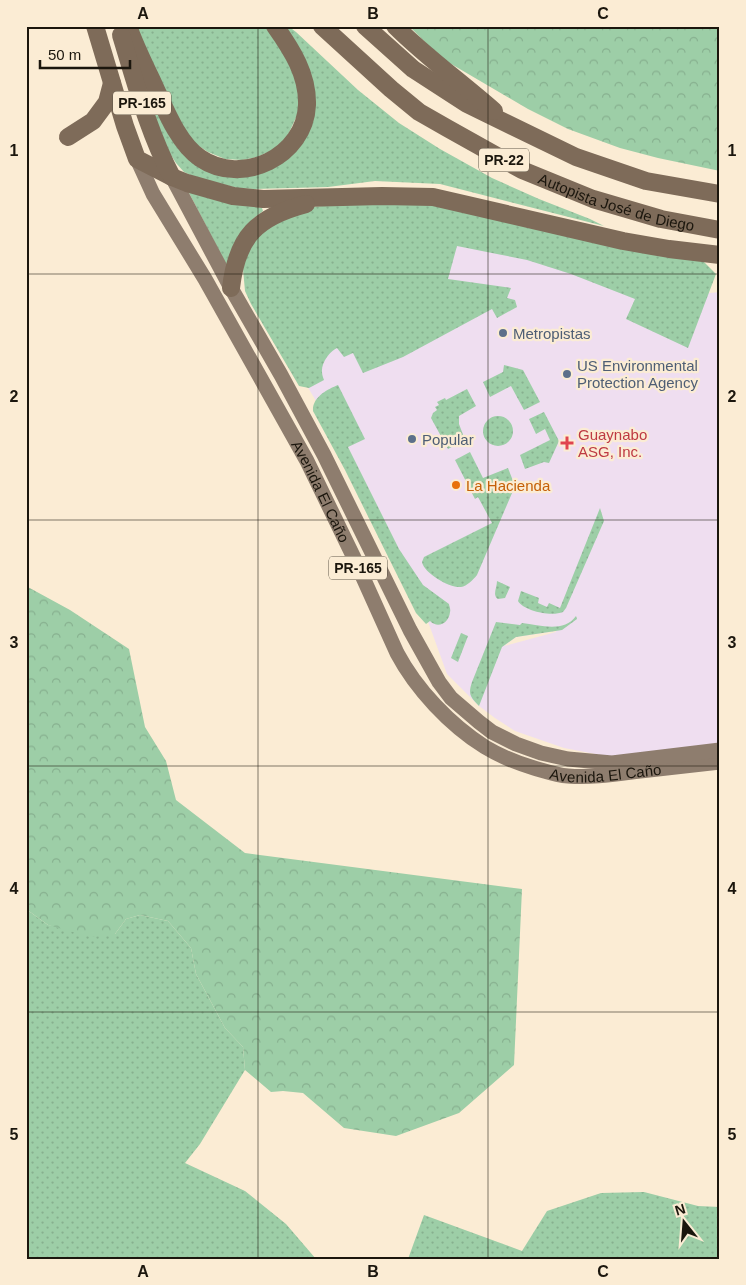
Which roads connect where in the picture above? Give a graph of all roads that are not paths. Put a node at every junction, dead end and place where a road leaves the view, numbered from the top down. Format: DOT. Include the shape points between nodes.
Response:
graph roads {
  1 [pos="95,26"];
  2 [pos="118,26"];
  3 [pos="128,26"];
  4 [pos="275,26"];
  5 [pos="322,26"];
  6 [pos="366,26"];
  7 [pos="395,26"];
  8 [pos="112,83"];
  9 [pos="507,123"];
  10 [pos="68,137"];
  11 [pos="137,159"];
  12 [pos="172,177"];
  13 [pos="720,194"];
  14 [pos="331,198"];
  15 [pos="720,230"];
  16 [pos="720,255"];
  17 [pos="231,288"];
  18 [pos="720,750"];
  19 [pos="720,762"];
  1 -- 8 [label="highway, Avenida El Caño / PR-165"];
  2 -- 12 [label="highway, Avenida El Caño / PR-165" via="150,128"];
  3 -- 4 [label="highway" via="147,72 183,140 206,162 240,169 275,159 298,137 306,116 306,88 299,66"];
  5 -- 15 [label="highway, Autopista José de Diego / PR-22" via="419,112 522,170 593,199 660,219"];
  6 -- 9 [label="highway, Autopista José de Diego / PR-22" via="413,69 467,104"];
  7 -- 9 [label="highway"];
  8 -- 10 [label="highway" via="107,102 93,121"];
  8 -- 11 [label="highway, Avenida El Caño / PR-165"];
  9 -- 13 [label="highway, Autopista José de Diego / PR-22" via="576,157 646,181"];
  11 -- 12 [label="highway"];
  11 -- 19 [label="main road, Avenida El Caño / PR-165" via="153,194 205,279 307,461 400,660 446,715 485,746 549,773 604,776"];
  12 -- 14 [label="highway" via="234,196"];
  12 -- 17 [label="main road, Avenida El Caño / PR-165"];
  14 -- 16 [label="highway" via="434,197 623,241"];
  14 -- 17 [label="highway" via="282,211 254,230 237,259"];
  17 -- 18 [label="main road, Avenida El Caño / PR-165" via="324,455 410,630 451,698 492,732 541,753 568,759 612,763"];
}
